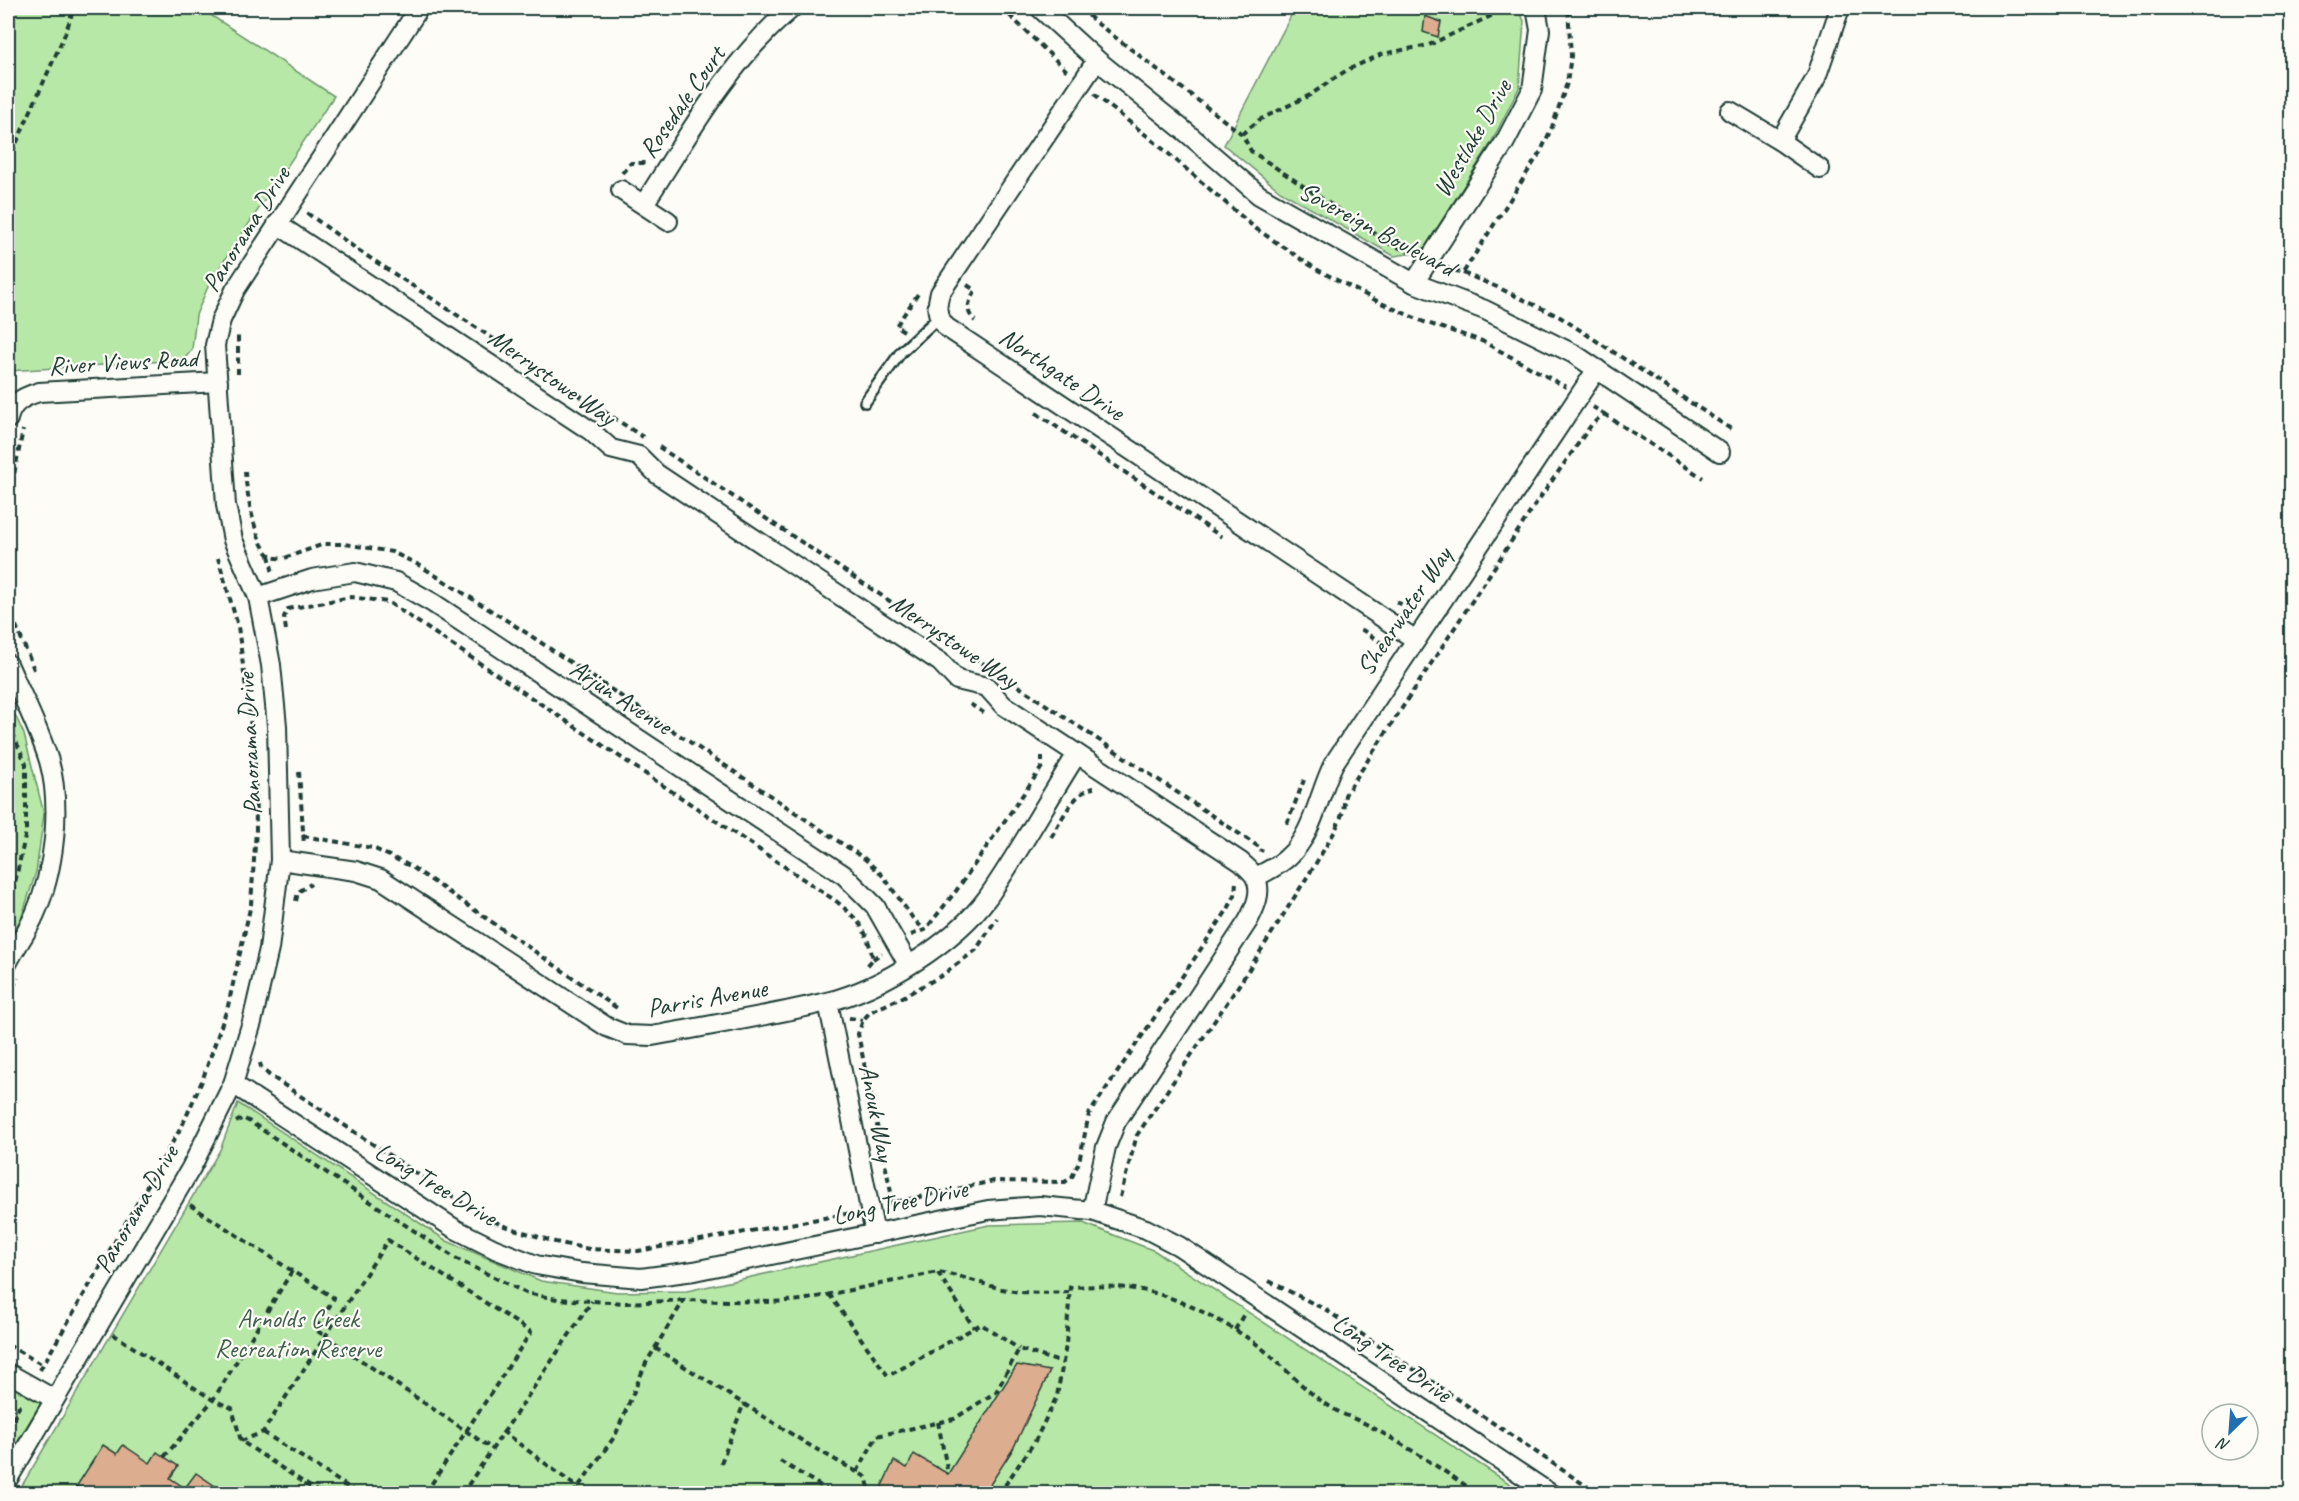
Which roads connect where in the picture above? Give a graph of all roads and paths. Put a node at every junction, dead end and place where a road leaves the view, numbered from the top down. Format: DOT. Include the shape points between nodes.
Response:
graph roads {
  1 [pos="74,8"];
  2 [pos="419,8"];
  3 [pos="792,8"];
  4 [pos="1002,8"];
  5 [pos="1040,8"];
  6 [pos="1081,8"];
  7 [pos="1503,8"];
  8 [pos="1536,8"];
  9 [pos="1568,8"];
  10 [pos="1840,8"];
  11 [pos="1097,60"];
  12 [pos="1073,77"];
  13 [pos="1060,81"];
  14 [pos="1730,111"];
  15 [pos="1242,134"];
  16 [pos="1780,141"];
  17 [pos="8,162"];
  18 [pos="1820,169"];
  19 [pos="621,190"];
  20 [pos="291,204"];
  21 [pos="644,204"];
  22 [pos="668,220"];
  23 [pos="277,224"];
  24 [pos="1429,260"];
  25 [pos="952,275"];
  26 [pos="1414,283"];
  27 [pos="938,318"];
  28 [pos="902,319"];
  29 [pos="976,322"];
  30 [pos="238,332"];
  31 [pos="915,338"];
  32 [pos="1597,369"];
  33 [pos="218,382"];
  34 [pos="238,382"];
  35 [pos="1580,394"];
  36 [pos="865,402"];
  37 [pos="1032,410"];
  38 [pos="1604,414"];
  39 [pos="16,422"];
  40 [pos="648,440"];
  41 [pos="658,447"];
  42 [pos="1720,452"];
  43 [pos="245,468"];
  44 [pos="1703,478"];
  45 [pos="8,504"];
  46 [pos="1226,539"];
  47 [pos="217,553"];
  48 [pos="258,597"];
  49 [pos="1388,597"];
  50 [pos="1442,600"];
  51 [pos="1462,617"];
  52 [pos="1359,628"];
  53 [pos="286,636"];
  54 [pos="1416,640"];
  55 [pos="1385,657"];
  56 [pos="8,664"];
  57 [pos="995,671"];
  58 [pos="1005,678"];
  59 [pos="963,699"];
  60 [pos="991,718"];
  61 [pos="8,723"];
  62 [pos="1036,749"];
  63 [pos="1077,754"];
  64 [pos="298,762"];
  65 [pos="1306,775"];
  66 [pos="1102,788"];
  67 [pos="1284,830"];
  68 [pos="303,836"];
  69 [pos="1049,840"];
  70 [pos="1269,847"];
  71 [pos="1262,849"];
  72 [pos="280,860"];
  73 [pos="306,864"];
  74 [pos="1252,874"];
  75 [pos="315,883"];
  76 [pos="308,885"];
  77 [pos="8,903"];
  78 [pos="295,911"];
  79 [pos="1000,914"];
  80 [pos="925,930"];
  81 [pos="895,941"];
  82 [pos="873,959"];
  83 [pos="8,962"];
  84 [pos="908,964"];
  85 [pos="860,970"];
  86 [pos="828,1002"];
  87 [pos="622,1011"];
  88 [pos="260,1056"];
  89 [pos="233,1084"];
  90 [pos="230,1125"];
  91 [pos="1072,1177"];
  92 [pos="1098,1183"];
  93 [pos="1120,1197"];
  94 [pos="189,1199"];
  95 [pos="849,1202"];
  96 [pos="893,1202"];
  97 [pos="1130,1202"];
  98 [pos="870,1209"];
  99 [pos="1092,1211"];
  100 [pos="851,1213"];
  101 [pos="875,1234"];
  102 [pos="292,1271"];
  103 [pos="938,1272"];
  104 [pos="1265,1279"];
  105 [pos="1069,1292"];
  106 [pos="829,1294"];
  107 [pos="684,1300"];
  108 [pos="592,1301"];
  109 [pos="98,1325"];
  110 [pos="120,1325"];
  111 [pos="974,1328"];
  112 [pos="115,1335"];
  113 [pos="325,1337"];
  114 [pos="8,1345"];
  115 [pos="109,1345"];
  116 [pos="655,1348"];
  117 [pos="1019,1349"];
  118 [pos="1063,1363"];
  119 [pos="8,1373"];
  120 [pos="8,1396"];
  121 [pos="54,1399"];
  122 [pos="213,1400"];
  123 [pos="744,1403"];
  124 [pos="938,1422"];
  125 [pos="8,1429"];
  126 [pos="502,1431"];
  127 [pos="263,1432"];
  128 [pos="466,1432"];
  129 [pos="241,1441"];
  130 [pos="491,1448"];
  131 [pos="164,1457"];
  132 [pos="780,1461"];
  133 [pos="721,1463"];
  134 [pos="856,1472"];
  135 [pos="948,1474"];
  136 [pos="8,1479"];
  137 [pos="306,1484"];
  138 [pos="579,1488"];
  139 [pos="298,1494"];
  140 [pos="321,1494"];
  141 [pos="359,1494"];
  142 [pos="425,1494"];
  143 [pos="462,1494"];
  144 [pos="573,1494"];
  145 [pos="834,1494"];
  146 [pos="871,1494"];
  147 [pos="999,1494"];
  148 [pos="1478,1494"];
  149 [pos="1551,1494"];
  150 [pos="1598,1494"];
  1 -- 17 [label="path"];
  2 -- 20 [label="street, Panorama Drive"];
  3 -- 21 [label="street, Rosedale Court" via="752,46"];
  4 -- 12 [label="path"];
  5 -- 11 [label="street, Sovereign Boulevard"];
  6 -- 15 [label="path"];
  7 -- 15 [label="path" via="1429,45 1382,54 1347,70 1310,95 1259,120"];
  8 -- 24 [label="street, Westlake Drive" via="1540,30 1533,90 1505,142"];
  9 -- 24 [label="path" via="1571,56 1567,83 1541,151 1462,273"];
  10 -- 16 [label="street" via="1816,78"];
  11 -- 12 [label="street"];
  11 -- 26 [label="street, Sovereign Boulevard" via="1259,195"];
  12 -- 13 [label="path"];
  12 -- 25 [label="street"];
  12 -- 35 [label="path" via="1255,228 1316,269 1424,322 1482,341"];
  14 -- 16 [label="street"];
  15 -- 24 [label="path" via="1251,151 1388,243"];
  16 -- 18 [label="street"];
  19 -- 21 [label="street"];
  20 -- 23 [label="street, Panorama Drive"];
  20 -- 40 [label="path"];
  21 -- 22 [label="street"];
  23 -- 33 [label="street, Panorama Drive" via="235,290 221,320 215,345"];
  23 -- 63 [label="street, Merrystowe Way" via="591,431 611,449 639,456 657,474 939,662 957,680 987,687 1003,705"];
  24 -- 26 [label="street, Westlake Drive"];
  25 -- 27 [label="street" via="940,293"];
  25 -- 29 [label="path" via="975,290 967,306"];
  26 -- 32 [label="street, Sovereign Boulevard" via="1534,333"];
  27 -- 31 [label="lane"];
  27 -- 54 [label="street, Northgate Drive"];
  28 -- 31 [label="path" via="896,326"];
  30 -- 34 [label="path"];
  31 -- 36 [label="lane"];
  32 -- 35 [label="street, Shearwater Way"];
  32 -- 42 [label="street, Sovereign Boulevard"];
  33 -- 39 [label="street, River Views Road" via="39,392 22,398 11,408"];
  33 -- 48 [label="street, Panorama Drive" via="226,504 233,540"];
  35 -- 38 [label="path"];
  35 -- 50 [label="street, Shearwater Way"];
  37 -- 46 [label="path"];
  38 -- 44 [label="path"];
  38 -- 51 [label="path" via="1585,434"];
  39 -- 45 [label="path"];
  41 -- 57 [label="path"];
  43 -- 80 [label="path" via="251,514 269,555 285,558 324,544 345,544 392,552 419,565 865,859"];
  47 -- 114 [label="path" via="238,626 255,759 256,830 250,904 228,1006 182,1126 44,1365"];
  48 -- 72 [label="street, Panorama Drive" via="277,726"];
  48 -- 81 [label="street, Arjun Avenue" via="312,579 355,572 396,582 843,875 874,906"];
  49 -- 50 [label="path" via="1406,606 1416,604 1428,592"];
  50 -- 51 [label="path"];
  50 -- 54 [label="street, Shearwater Way"];
  51 -- 93 [label="path" via="1345,795 1335,831 1299,891 1137,1135"];
  52 -- 55 [label="path" via="1386,646"];
  53 -- 82 [label="path" via="284,617 288,609 351,597 388,602 858,918"];
  54 -- 74 [label="street, Shearwater Way" via="1334,763 1306,833 1290,855 1274,868"];
  56 -- 83 [label="street" via="49,763 55,808 48,878 35,915"];
  58 -- 71 [label="path"];
  59 -- 60 [label="path"];
  61 -- 77 [label="path" via="26,764 26,832"];
  62 -- 80 [label="path" via="1043,754 1042,766"];
  63 -- 74 [label="street, Merrystowe Way" via="1241,862"];
  63 -- 84 [label="street, Parris Avenue" via="987,897 940,945"];
  64 -- 68 [label="path"];
  65 -- 67 [label="path"];
  66 -- 69 [label="path" via="1090,788 1079,795"];
  68 -- 73 [label="path"];
  68 -- 87 [label="path" via="373,848 412,867"];
  70 -- 71 [label="path"];
  71 -- 74 [label="path"];
  72 -- 73 [label="street, Parris Avenue"];
  72 -- 89 [label="street, Panorama Drive" via="269,949"];
  73 -- 76 [label="path"];
  73 -- 86 [label="street, Parris Avenue" via="381,879 607,1027 627,1035 652,1036"];
  74 -- 91 [label="path" via="1236,882 1228,909 1089,1114"];
  74 -- 92 [label="street" via="1258,892 1256,906 1116,1122"];
  75 -- 76 [label="path"];
  76 -- 78 [label="path" via="298,892"];
  79 -- 96 [label="path" via="976,950 941,976 870,1012 863,1020 858,1034"];
  80 -- 81 [label="path"];
  81 -- 82 [label="path"];
  81 -- 84 [label="street, Arjun Avenue"];
  82 -- 85 [label="path"];
  84 -- 86 [label="street, Parris Avenue" via="875,985"];
  86 -- 98 [label="street, Anouk Way"];
  88 -- 100 [label="path" via="261,1067 269,1075 437,1187 501,1225 555,1242 589,1249 638,1251"];
  89 -- 101 [label="street, Long Tree Drive" via="455,1229 536,1265 641,1278"];
  89 -- 109 [label="street, Panorama Drive" via="191,1168"];
  90 -- 108 [label="path" via="243,1118 252,1123 455,1258 526,1293"];
  91 -- 92 [label="path"];
  91 -- 96 [label="path" via="1065,1182 994,1181"];
  92 -- 93 [label="path" via="1116,1189"];
  92 -- 99 [label="street"];
  93 -- 97 [label="path"];
  94 -- 102 [label="path" via="187,1203"];
  95 -- 100 [label="path"];
  96 -- 98 [label="path"];
  98 -- 100 [label="path"];
  98 -- 101 [label="street, Anouk Way"];
  99 -- 101 [label="street, Long Tree Drive" via="1040,1206 988,1210"];
  99 -- 149 [label="street, Long Tree Drive" via="1146,1229 1179,1246"];
  102 -- 113 [label="path" via="334,1299 316,1330"];
  102 -- 122 [label="path"];
  103 -- 105 [label="path" via="1033,1294"];
  103 -- 106 [label="path"];
  103 -- 111 [label="path"];
  104 -- 150 [label="path" via="1326,1310"];
  105 -- 118 [label="path"];
  105 -- 148 [label="path" via="1070,1287 1112,1285 1158,1293 1191,1305 1262,1348 1301,1386 1331,1408 1428,1460"];
  106 -- 107 [label="path" via="771,1302"];
  106 -- 111 [label="path" via="888,1376"];
  107 -- 108 [label="path"];
  107 -- 116 [label="path"];
  108 -- 126 [label="path"];
  109 -- 112 [label="path"];
  109 -- 121 [label="street, Panorama Drive"];
  110 -- 112 [label="path"];
  111 -- 117 [label="path" via="981,1324"];
  112 -- 115 [label="path"];
  112 -- 122 [label="path"];
  113 -- 127 [label="path"];
  113 -- 128 [label="path"];
  113 -- 128 [label="path" via="388,1240 531,1332"];
  116 -- 123 [label="path"];
  116 -- 138 [label="path" via="615,1436"];
  117 -- 118 [label="path"];
  117 -- 124 [label="path" via="996,1392 954,1419"];
  118 -- 147 [label="path" via="1057,1396 1035,1441"];
  119 -- 121 [label="street"];
  120 -- 125 [label="path" via="19,1407"];
  121 -- 136 [label="street, Panorama Drive"];
  122 -- 129 [label="path" via="232,1408"];
  122 -- 131 [label="path"];
  123 -- 133 [label="path"];
  123 -- 134 [label="path"];
  124 -- 134 [label="path" via="877,1436"];
  124 -- 135 [label="path"];
  126 -- 130 [label="path"];
  126 -- 138 [label="path"];
  127 -- 129 [label="path"];
  127 -- 141 [label="path"];
  128 -- 130 [label="path"];
  128 -- 142 [label="path"];
  129 -- 137 [label="path"];
  130 -- 143 [label="path"];
  132 -- 145 [label="path"];
  134 -- 146 [label="path" via="866,1477"];
  137 -- 139 [label="path"];
  137 -- 140 [label="path"];
  138 -- 144 [label="path"];
}
